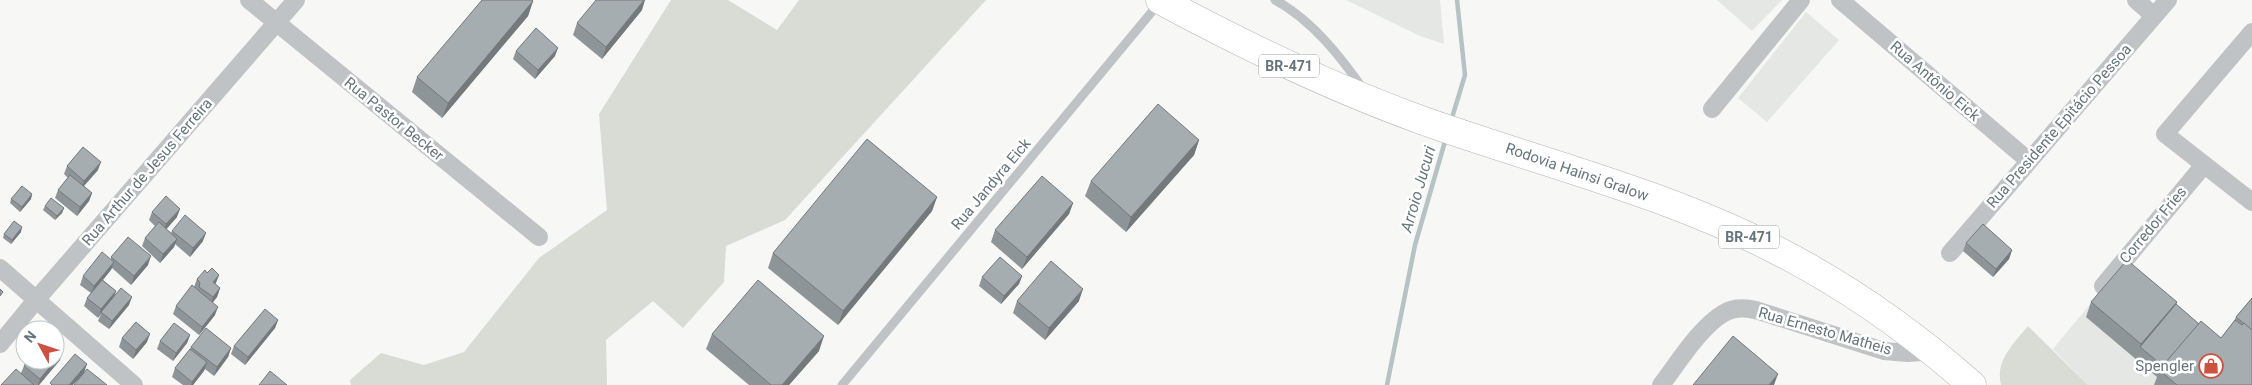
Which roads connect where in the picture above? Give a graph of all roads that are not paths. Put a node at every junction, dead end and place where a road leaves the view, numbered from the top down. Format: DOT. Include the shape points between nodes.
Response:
graph roads {
  1 [pos="249,0"];
  2 [pos="296,0"];
  3 [pos="1160,0"];
  4 [pos="1275,0"];
  5 [pos="1801,0"];
  6 [pos="1840,0"];
  7 [pos="2136,0"];
  8 [pos="2168,0"];
  9 [pos="2154,16"];
  10 [pos="277,23"];
  11 [pos="2252,32"];
  12 [pos="1371,100"];
  13 [pos="1712,109"];
  14 [pos="2029,161"];
  15 [pos="2204,165"];
  16 [pos="2252,202"];
  17 [pos="539,237"];
  18 [pos="1950,252"];
  19 [pos="0,268"];
  20 [pos="2103,286"];
  21 [pos="36,300"];
  22 [pos="0,344"];
  23 [pos="1933,351"];
  24 [pos="134,385"];
  25 [pos="842,385"];
  26 [pos="1661,385"];
  27 [pos="1972,385"];
  1 -- 10 [label="street, Rua Pastor Becker"];
  2 -- 10 [label="street, Rua Arthur de Jesus Ferreira"];
  3 -- 12 [label="main road, Rodovia Hainsi Gralow / BR-471" via="1306,75"];
  3 -- 25 [label="lane, Rua Jandyra Eick"];
  4 -- 12 [label="lane" via="1289,8 1323,39 1346,64"];
  5 -- 13 [label="street"];
  6 -- 14 [label="street, Rua Antônio Eick"];
  7 -- 9 [label="street"];
  8 -- 9 [label="street, Rua Presidente Epitácio Pessoa"];
  9 -- 14 [label="street, Rua Presidente Epitácio Pessoa"];
  10 -- 17 [label="street, Rua Pastor Becker"];
  10 -- 21 [label="street, Rua Arthur de Jesus Ferreira"];
  11 -- 15 [label="street" via="2165,134"];
  12 -- 23 [label="main road, Rodovia Hainsi Gralow / BR-471" via="1676,206 1769,247 1859,299"];
  14 -- 18 [label="street, Rua Presidente Epitácio Pessoa"];
  15 -- 16 [label="street"];
  15 -- 20 [label="street, Corredor Fries"];
  19 -- 21 [label="street"];
  21 -- 22 [label="street, Rua Arthur de Jesus Ferreira"];
  21 -- 24 [label="street"];
  23 -- 26 [label="street, Rua Ernesto Matheis" via="1884,351 1742,308 1725,312 1707,327"];
  23 -- 27 [label="main road, Rodovia Hainsi Gralow / BR-471"];
}
